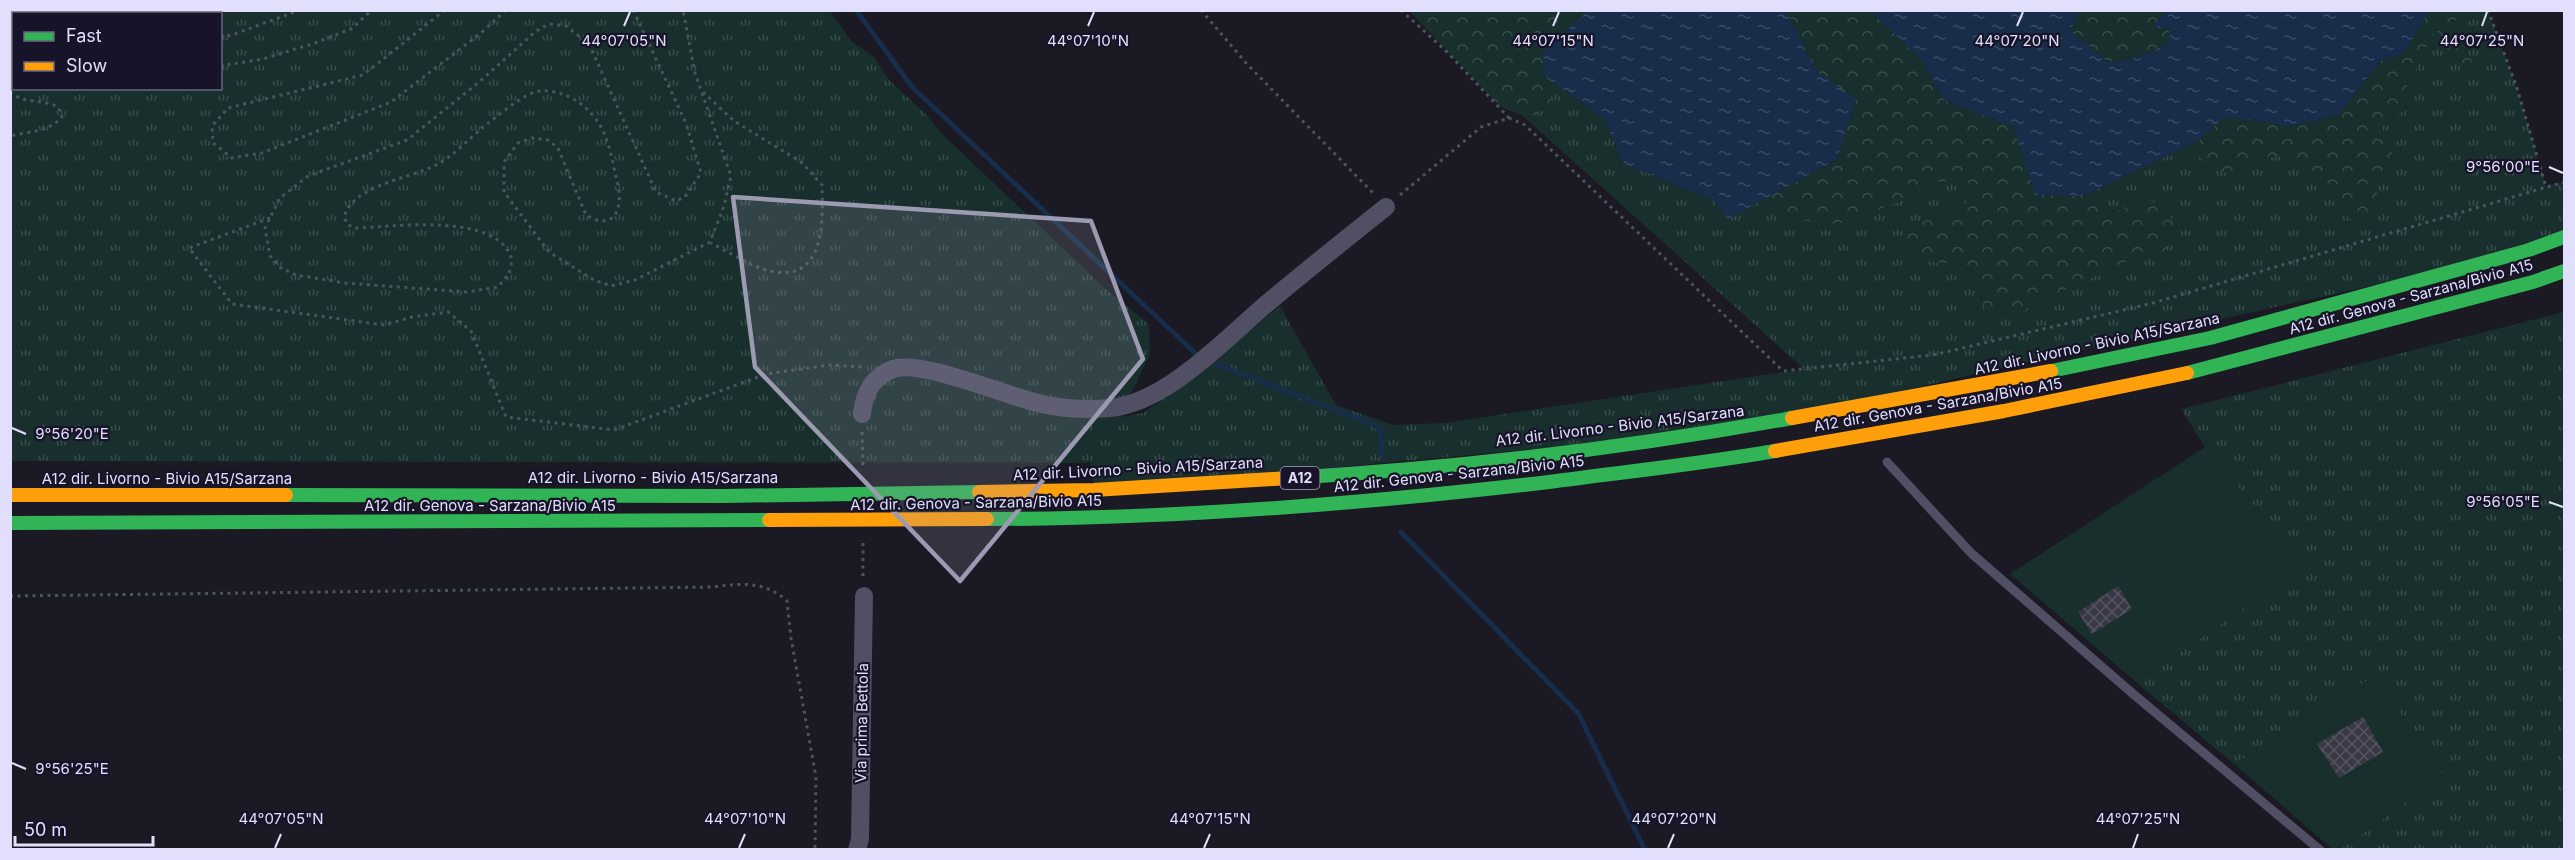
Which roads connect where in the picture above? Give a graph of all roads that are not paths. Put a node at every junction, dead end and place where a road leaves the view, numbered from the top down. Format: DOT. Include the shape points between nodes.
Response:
graph roads {
  1 [pos="1386,207"];
  2 [pos="2565,237"];
  3 [pos="2565,271"];
  4 [pos="862,414"];
  5 [pos="1887,462"];
  6 [pos="10,495"];
  7 [pos="10,523"];
  8 [pos="864,596"];
  9 [pos="857,849"];
  10 [pos="2320,849"];
  1 -- 4 [label="street" via="1189,369 1138,401 1118,407 1038,404 920,369 895,368 878,378 864,395"];
  2 -- 6 [label="highway, A12 dir. Livorno - Bivio A15/Sarzana / A12" via="2210,338 2008,380 1716,432 1391,472 1094,490 724,495"];
  3 -- 7 [label="highway, A12 dir. Genova - Sarzana/Bivio A15 / A12" via="2219,366 2004,411 1719,461 1390,501 1098,519"];
  5 -- 10 [label="lane" via="1971,553"];
  8 -- 9 [label="street, Via prima Bettola"];
}
